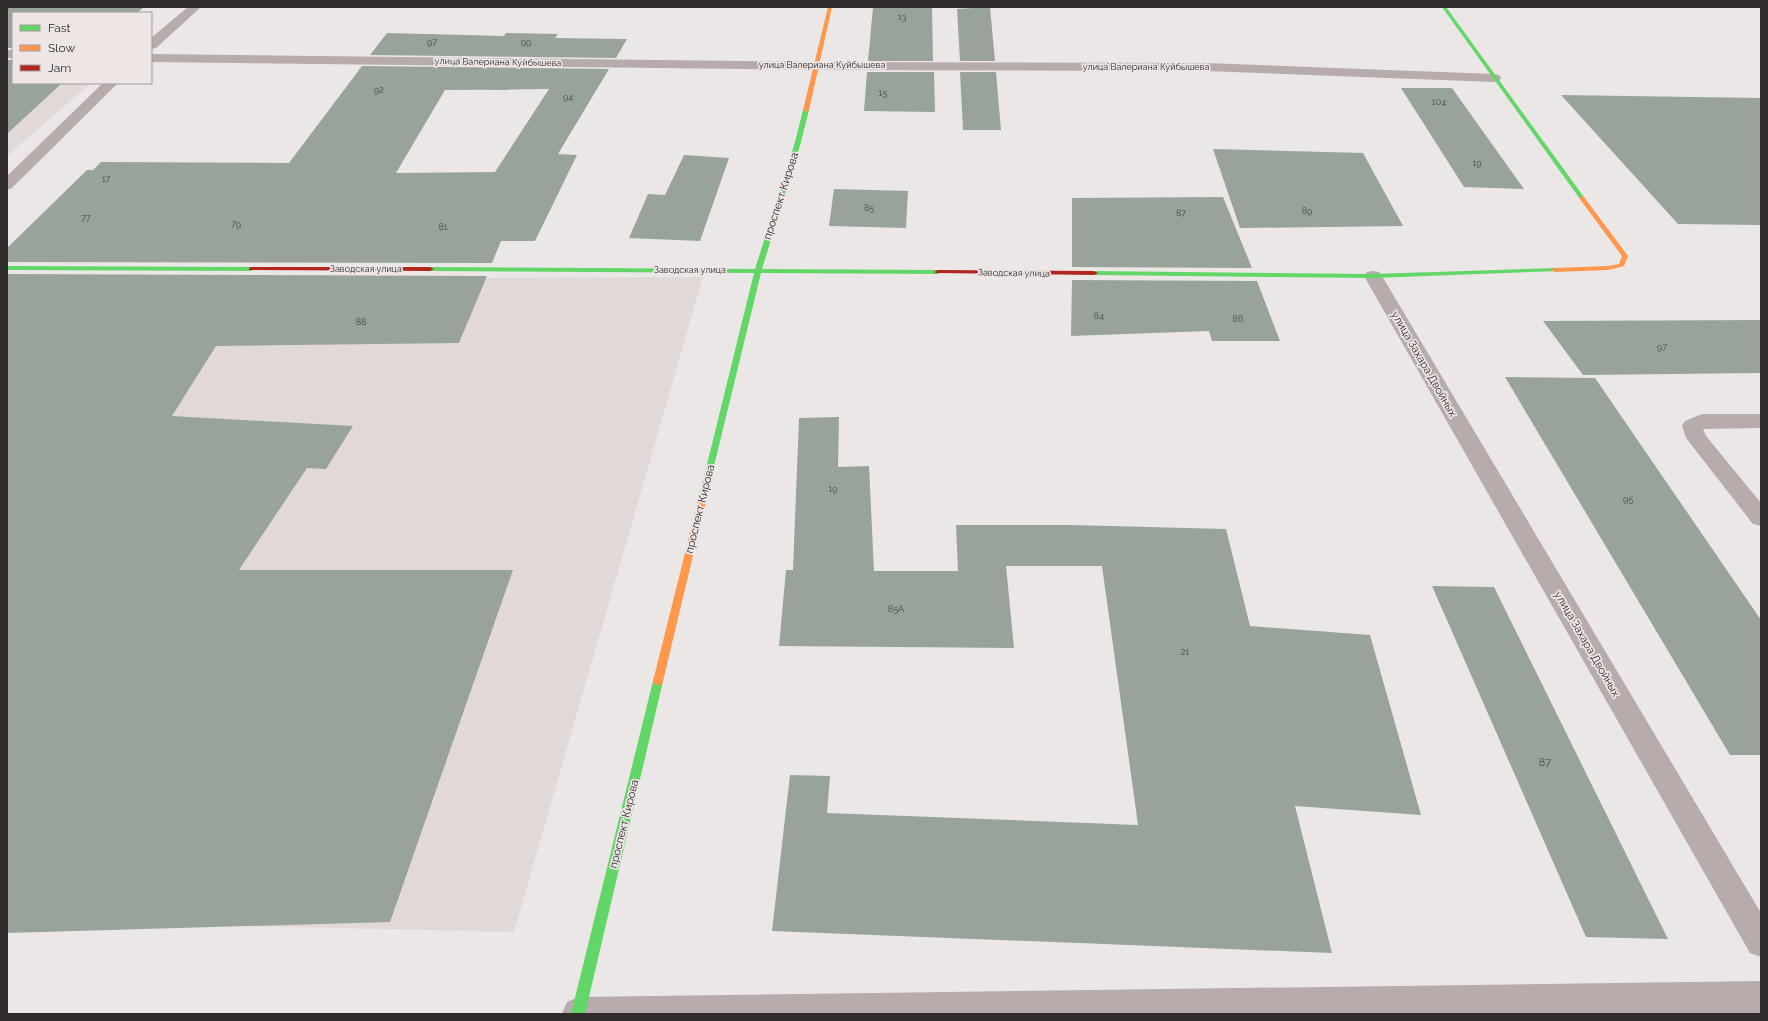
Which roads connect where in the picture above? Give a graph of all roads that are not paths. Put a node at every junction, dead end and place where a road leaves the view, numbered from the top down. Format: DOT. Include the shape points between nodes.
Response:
graph roads {
  1 [pos="195,7"];
  2 [pos="830,7"];
  3 [pos="1444,7"];
  4 [pos="152,44"];
  5 [pos="152,58"];
  6 [pos="817,66"];
  7 [pos="1494,78"];
  8 [pos="110,84"];
  9 [pos="7,185"];
  10 [pos="7,268"];
  11 [pos="758,270"];
  12 [pos="1373,276"];
  13 [pos="1761,421"];
  14 [pos="1761,518"];
  15 [pos="1761,942"];
  16 [pos="1761,997"];
  17 [pos="578,1013"];
  1 -- 4 [label="street"];
  2 -- 6 [label="street, проспект Кирова"];
  3 -- 7 [label="street"];
  5 -- 6 [label="street, улица Валериана Куйбышева"];
  6 -- 7 [label="street, улица Валериана Куйбышева" via="1207,67"];
  6 -- 11 [label="street, проспект Кирова" via="798,142"];
  7 -- 12 [label="street" via="1625,256 1622,265 1608,268"];
  8 -- 9 [label="street"];
  10 -- 11 [label="street, Заводская улица"];
  11 -- 12 [label="street, Заводская улица"];
  11 -- 17 [label="street, проспект Кирова"];
  12 -- 15 [label="street, улица Захара Двойных"];
  13 -- 14 [label="street" via="1702,421 1692,426 1696,438"];
  16 -- 17 [label="street"];
}
